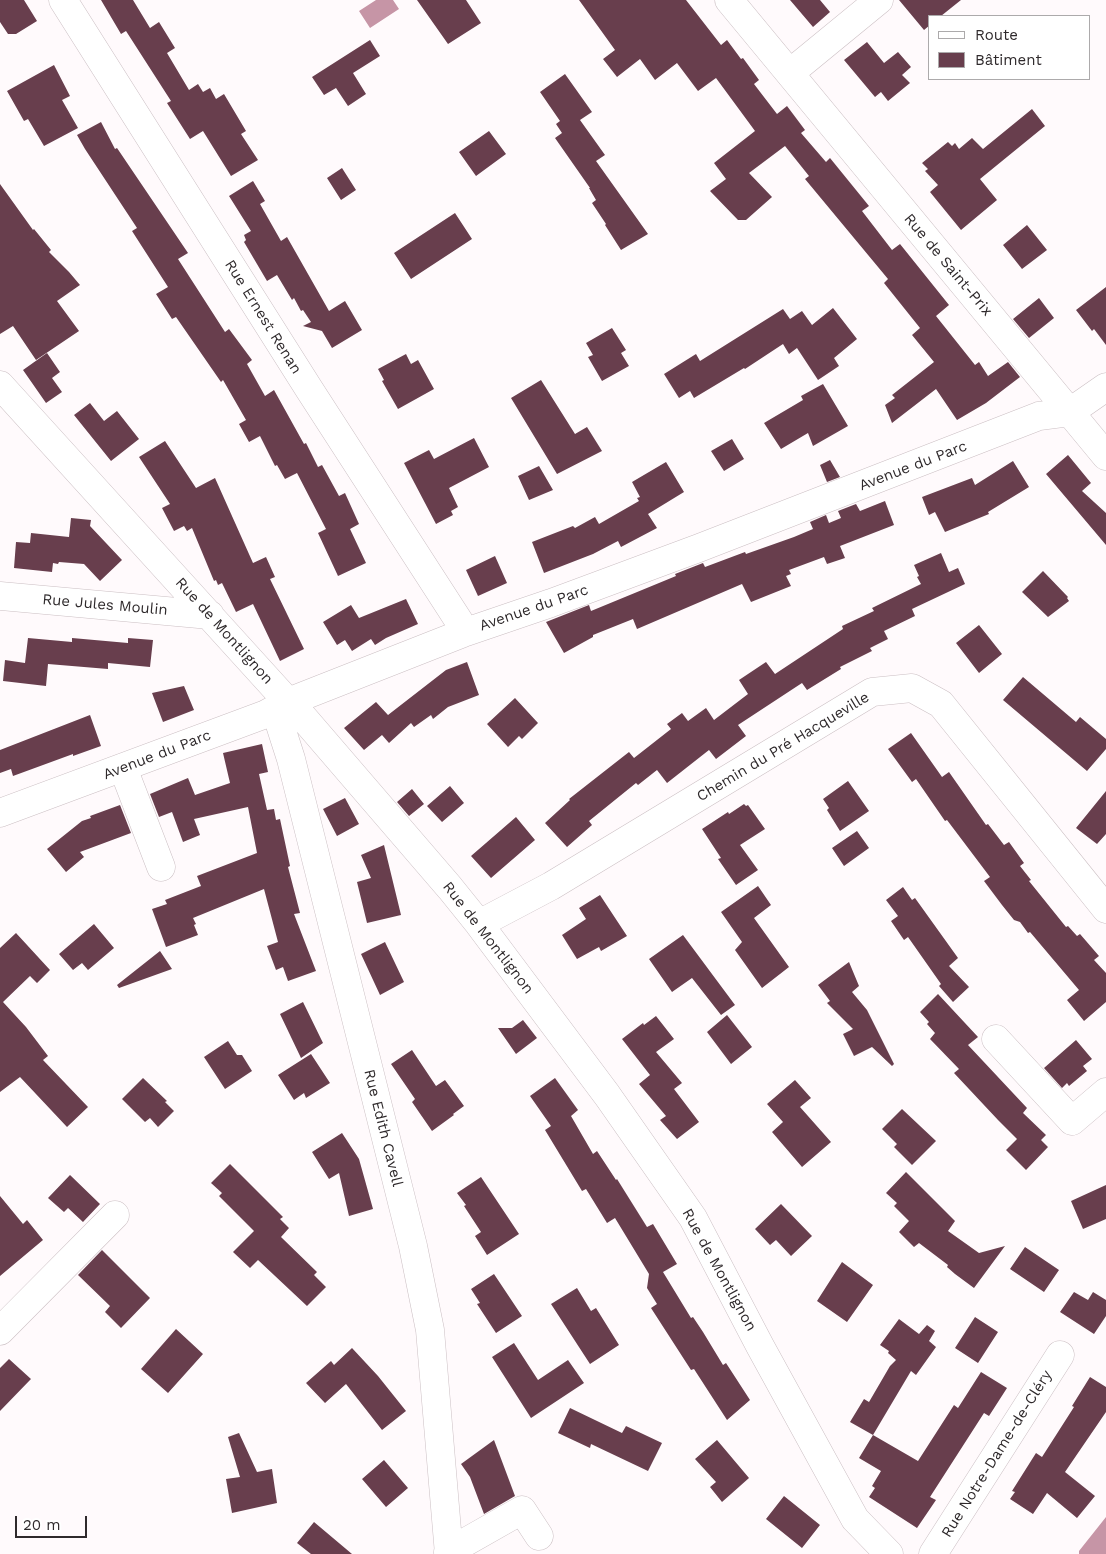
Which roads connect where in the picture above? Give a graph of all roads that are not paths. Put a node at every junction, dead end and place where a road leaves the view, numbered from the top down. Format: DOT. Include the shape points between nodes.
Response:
graph roads {
  1 [pos="62,0"];
  2 [pos="729,0"];
  3 [pos="879,0"];
  4 [pos="790,73"];
  5 [pos="0,385"];
  6 [pos="1106,387"];
  7 [pos="1070,412"];
  8 [pos="1106,456"];
  9 [pos="0,596"];
  10 [pos="210,615"];
  11 [pos="466,632"];
  12 [pos="282,705"];
  13 [pos="123,768"];
  14 [pos="0,813"];
  15 [pos="161,868"];
  16 [pos="1106,909"];
  17 [pos="479,924"];
  18 [pos="996,1039"];
  19 [pos="1106,1092"];
  20 [pos="115,1215"];
  21 [pos="0,1331"];
  22 [pos="1060,1354"];
  23 [pos="539,1536"];
  24 [pos="449,1553"];
  25 [pos="889,1554"];
  26 [pos="933,1554"];
  1 -- 11 [label="street, Rue Ernest Renan"];
  2 -- 4 [label="street, Rue de Saint-Prix"];
  3 -- 4 [label="street"];
  4 -- 7 [label="street, Rue de Saint-Prix"];
  5 -- 10 [label="street, Rue de Montlignon"];
  6 -- 7 [label="street"];
  7 -- 8 [label="street, Rue de Saint-Prix"];
  7 -- 11 [label="street, Avenue du Parc" via="1039,416 699,548"];
  9 -- 10 [label="street, Rue Jules Moulin"];
  10 -- 12 [label="street, Rue de Montlignon"];
  11 -- 12 [label="street, Avenue du Parc"];
  12 -- 13 [label="street, Avenue du Parc"];
  12 -- 17 [label="street, Rue de Montlignon" via="302,716"];
  12 -- 24 [label="street, Rue Edith Cavell" via="293,768 413,1246 430,1330"];
  13 -- 14 [label="street, Avenue du Parc"];
  13 -- 15 [label="street"];
  16 -- 17 [label="street, Chemin du Pré Hacqueville" via="941,704 912,688 872,692 550,886"];
  17 -- 25 [label="street, Rue de Montlignon" via="607,1094 693,1218 855,1519"];
  18 -- 19 [label="street" via="1072,1121"];
  20 -- 21 [label="street"];
  22 -- 26 [label="street, Rue Notre-Dame-de-Cléry"];
  23 -- 24 [label="street" via="522,1510"];
}
